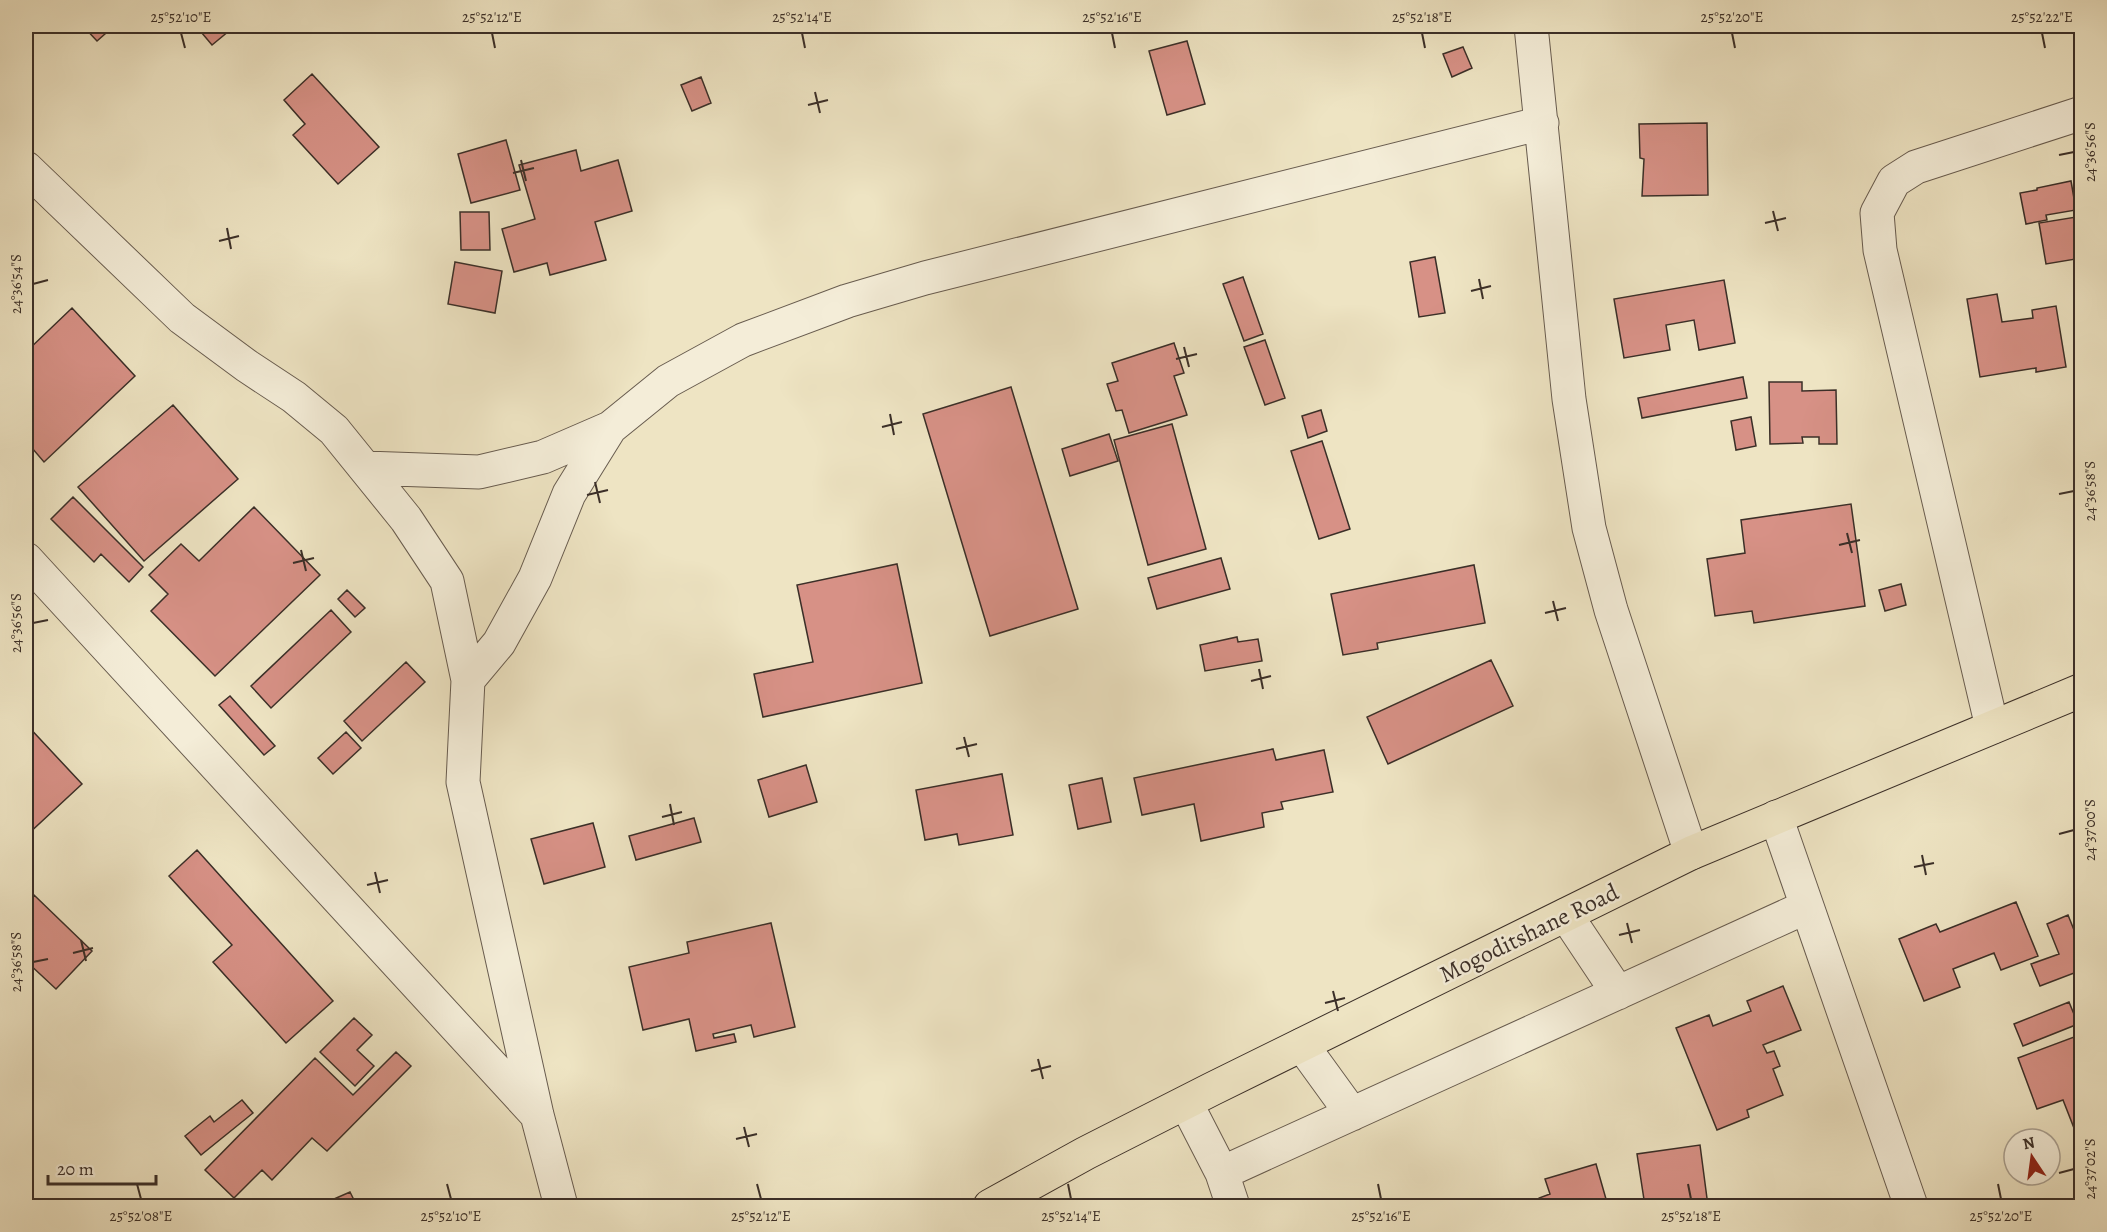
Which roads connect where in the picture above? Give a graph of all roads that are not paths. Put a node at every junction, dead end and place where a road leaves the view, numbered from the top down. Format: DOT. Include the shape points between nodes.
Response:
graph roads {
  1 [pos="1531,26"];
  2 [pos="2082,113"];
  3 [pos="1542,123"];
  4 [pos="26,168"];
  5 [pos="610,428"];
  6 [pos="365,468"];
  7 [pos="26,559"];
  8 [pos="468,680"];
  9 [pos="2082,690"];
  10 [pos="1992,727"];
  11 [pos="1776,817"];
  12 [pos="1691,853"];
  13 [pos="1806,907"];
  14 [pos="1566,915"];
  15 [pos="1618,993"];
  16 [pos="1302,1045"];
  17 [pos="1186,1103"];
  18 [pos="1352,1114"];
  19 [pos="537,1115"];
  20 [pos="1222,1173"];
  21 [pos="561,1206"];
  22 [pos="990,1206"];
  23 [pos="1233,1206"];
  24 [pos="1911,1206"];
  1 -- 3 [label="street"];
  2 -- 10 [label="street" via="1916,167 1894,182 1877,213 1880,250"];
  3 -- 5 [label="street" via="847,301 743,340 668,381"];
  3 -- 12 [label="street" via="1569,399 1589,528 1611,610"];
  4 -- 6 [label="street" via="182,318 334,430"];
  5 -- 6 [label="street" via="543,457 479,472"];
  5 -- 8 [label="street" via="569,494 530,588 499,644"];
  6 -- 8 [label="street" via="406,519 447,581"];
  7 -- 19 [label="street"];
  8 -- 19 [label="street" via="463,782"];
  9 -- 10 [label="main road, Mogoditshane Road"];
  10 -- 11 [label="main road, Mogoditshane Road"];
  11 -- 12 [label="main road, Mogoditshane Road"];
  11 -- 13 [label="street"];
  12 -- 14 [label="main road, Mogoditshane Road"];
  13 -- 15 [label="street"];
  13 -- 24 [label="street"];
  14 -- 15 [label="street"];
  14 -- 16 [label="main road, Mogoditshane Road"];
  15 -- 18 [label="street"];
  16 -- 17 [label="main road, Mogoditshane Road"];
  16 -- 18 [label="street"];
  17 -- 20 [label="street"];
  17 -- 22 [label="main road, Mogoditshane Road"];
  18 -- 20 [label="street"];
  19 -- 21 [label="street"];
  20 -- 23 [label="street"];
}
